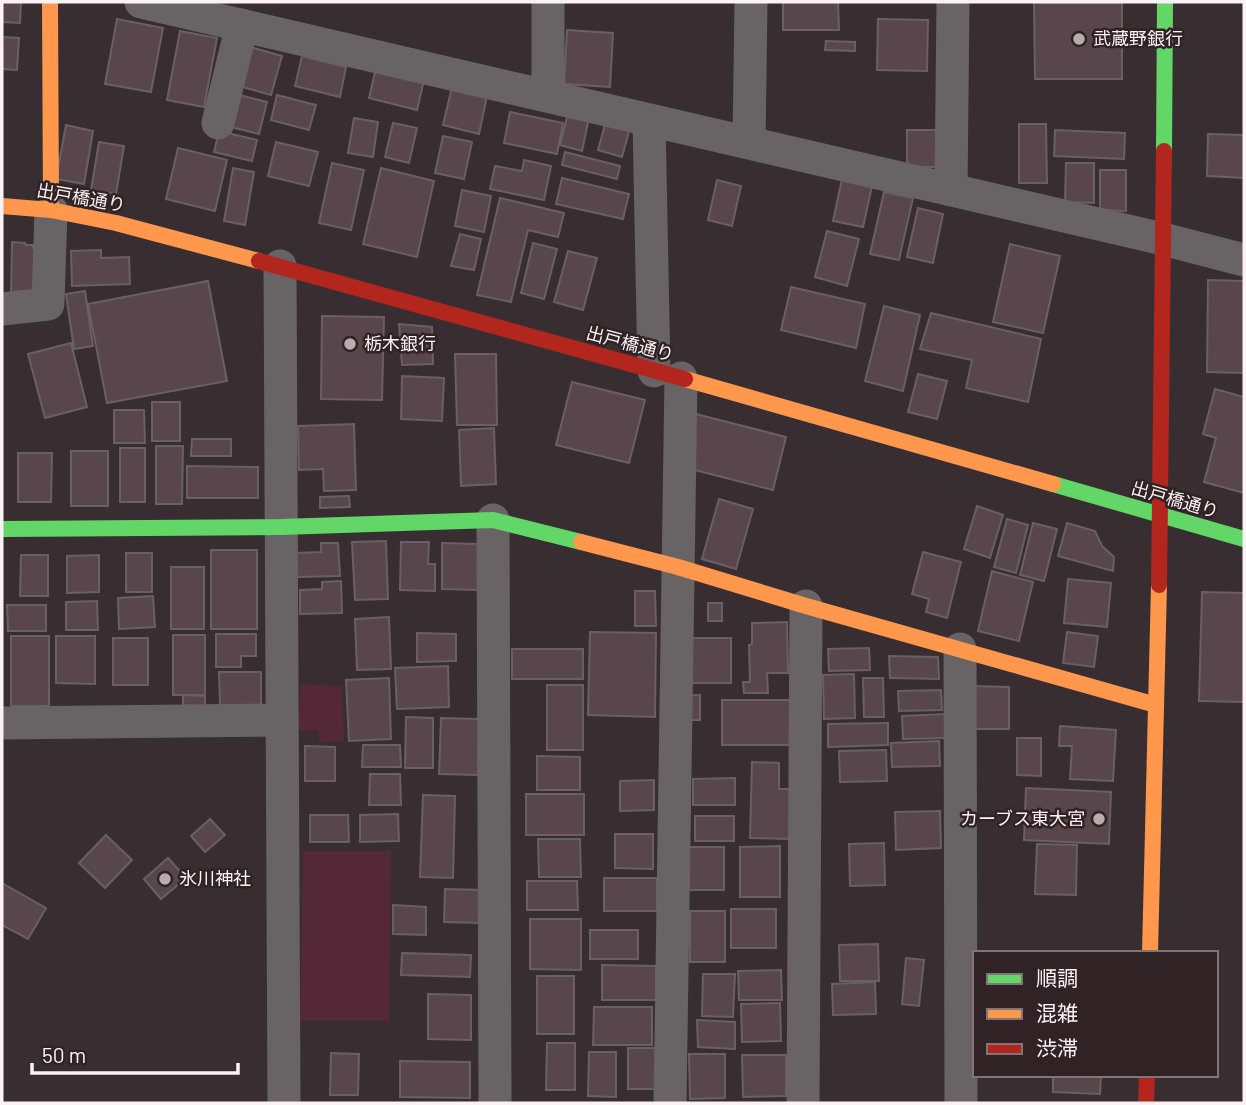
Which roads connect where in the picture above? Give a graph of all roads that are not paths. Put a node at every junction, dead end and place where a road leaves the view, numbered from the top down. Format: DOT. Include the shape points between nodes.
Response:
graph roads {
  1 [pos="50,2"];
  2 [pos="141,2"];
  3 [pos="548,2"];
  4 [pos="751,2"];
  5 [pos="953,2"];
  6 [pos="1165,2"];
  7 [pos="242,25"];
  8 [pos="548,96"];
  9 [pos="649,120"];
  10 [pos="218,123"];
  11 [pos="749,143"];
  12 [pos="951,190"];
  13 [pos="2,206"];
  14 [pos="51,210"];
  15 [pos="1163,239"];
  16 [pos="1244,260"];
  17 [pos="279,266"];
  18 [pos="2,309"];
  19 [pos="668,374"];
  20 [pos="1161,516"];
  21 [pos="493,520"];
  22 [pos="281,527"];
  23 [pos="2,529"];
  24 [pos="1244,539"];
  25 [pos="678,567"];
  26 [pos="806,606"];
  27 [pos="960,649"];
  28 [pos="1156,705"];
  29 [pos="282,720"];
  30 [pos="2,723"];
  31 [pos="1150,951"];
  32 [pos="1147,1077"];
  33 [pos="284,1103"];
  34 [pos="495,1103"];
  35 [pos="670,1103"];
  36 [pos="803,1103"];
  37 [pos="961,1103"];
  38 [pos="1146,1103"];
  1 -- 14 [label="street"];
  2 -- 7 [label="street"];
  3 -- 8 [label="street"];
  4 -- 11 [label="street"];
  5 -- 12 [label="street"];
  6 -- 15 [label="street"];
  7 -- 8 [label="street"];
  7 -- 10 [label="street"];
  8 -- 9 [label="street"];
  9 -- 11 [label="street"];
  9 -- 19 [label="street"];
  11 -- 12 [label="street"];
  12 -- 15 [label="street"];
  13 -- 14 [label="street, 出戸橋通り"];
  14 -- 17 [label="street, 出戸橋通り"];
  14 -- 18 [label="street" via="48,304"];
  15 -- 16 [label="street"];
  15 -- 20 [label="street"];
  17 -- 19 [label="street, 出戸橋通り"];
  17 -- 22 [label="street"];
  19 -- 20 [label="street, 出戸橋通り"];
  19 -- 25 [label="street"];
  20 -- 24 [label="street, 出戸橋通り"];
  20 -- 28 [label="street"];
  21 -- 22 [label="street"];
  21 -- 25 [label="street"];
  21 -- 34 [label="street"];
  22 -- 23 [label="street"];
  22 -- 29 [label="street"];
  25 -- 26 [label="street"];
  25 -- 35 [label="street"];
  26 -- 27 [label="street"];
  26 -- 36 [label="street"];
  27 -- 28 [label="street"];
  27 -- 37 [label="street"];
  28 -- 31 [label="street"];
  29 -- 30 [label="street"];
  29 -- 33 [label="street"];
  32 -- 38 [label="street"];
}
